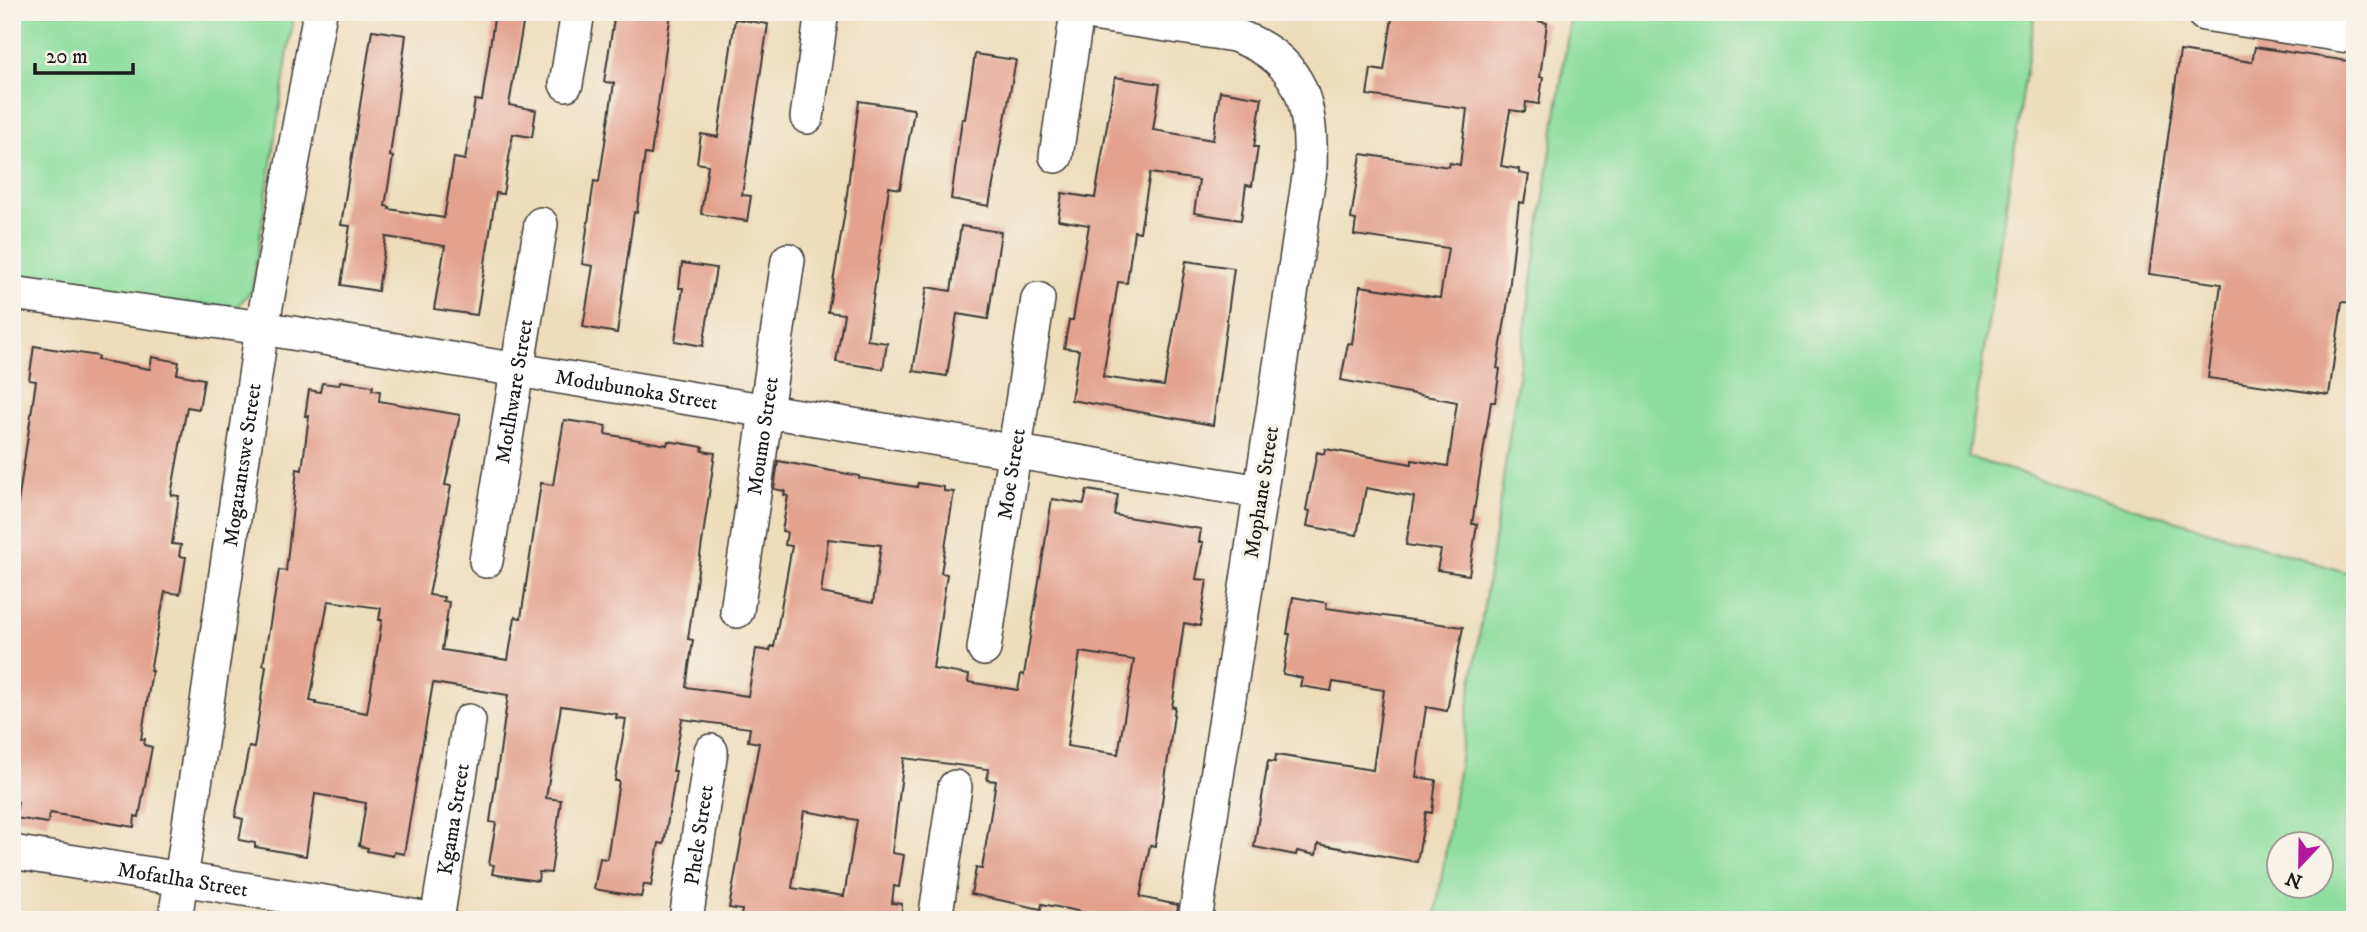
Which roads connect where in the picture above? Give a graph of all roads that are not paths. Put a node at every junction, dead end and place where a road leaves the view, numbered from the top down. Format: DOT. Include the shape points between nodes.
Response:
graph roads {
  1 [pos="320,12"];
  2 [pos="578,12"];
  3 [pos="822,12"];
  4 [pos="1078,12"];
  5 [pos="2204,14"];
  6 [pos="2355,37"];
  7 [pos="566,83"];
  8 [pos="807,117"];
  9 [pos="1056,156"];
  10 [pos="541,224"];
  11 [pos="788,260"];
  12 [pos="12,293"];
  13 [pos="1038,299"];
  14 [pos="262,328"];
  15 [pos="517,370"];
  16 [pos="764,411"];
  17 [pos="1014,452"];
  18 [pos="1261,492"];
  19 [pos="486,561"];
  20 [pos="737,611"];
  21 [pos="984,649"];
  22 [pos="469,721"];
  23 [pos="711,751"];
  24 [pos="955,788"];
  25 [pos="12,852"];
  26 [pos="181,878"];
  27 [pos="175,920"];
  28 [pos="437,920"];
  29 [pos="686,920"];
  30 [pos="935,920"];
  31 [pos="1195,920"];
  1 -- 14 [label="street, Mogatantswe Street"];
  2 -- 7 [label="street"];
  3 -- 8 [label="street"];
  4 -- 9 [label="street"];
  4 -- 18 [label="street, Mophane Street" via="1234,35 1271,52 1289,67 1303,92 1309,116 1310,170"];
  5 -- 6 [label="street"];
  10 -- 15 [label="street, Motlhware Street"];
  11 -- 16 [label="street, Moumo Street"];
  12 -- 14 [label="street, Modubunoka Street"];
  13 -- 17 [label="street, Moe Street"];
  14 -- 15 [label="street, Modubunoka Street"];
  14 -- 26 [label="street, Mogatantswe Street"];
  15 -- 16 [label="street, Modubunoka Street"];
  15 -- 19 [label="street, Motlhware Street"];
  16 -- 17 [label="street, Modubunoka Street"];
  16 -- 20 [label="street, Moumo Street"];
  17 -- 18 [label="street, Modubunoka Street"];
  17 -- 21 [label="street, Moe Street"];
  18 -- 31 [label="street, Mophane Street"];
  22 -- 28 [label="street, Kgama Street"];
  23 -- 29 [label="street, Phele Street"];
  24 -- 30 [label="street"];
  25 -- 26 [label="street, Mofatlha Street"];
  26 -- 27 [label="street, Mogatantswe Street"];
  26 -- 28 [label="street, Mofatlha Street"];
}
